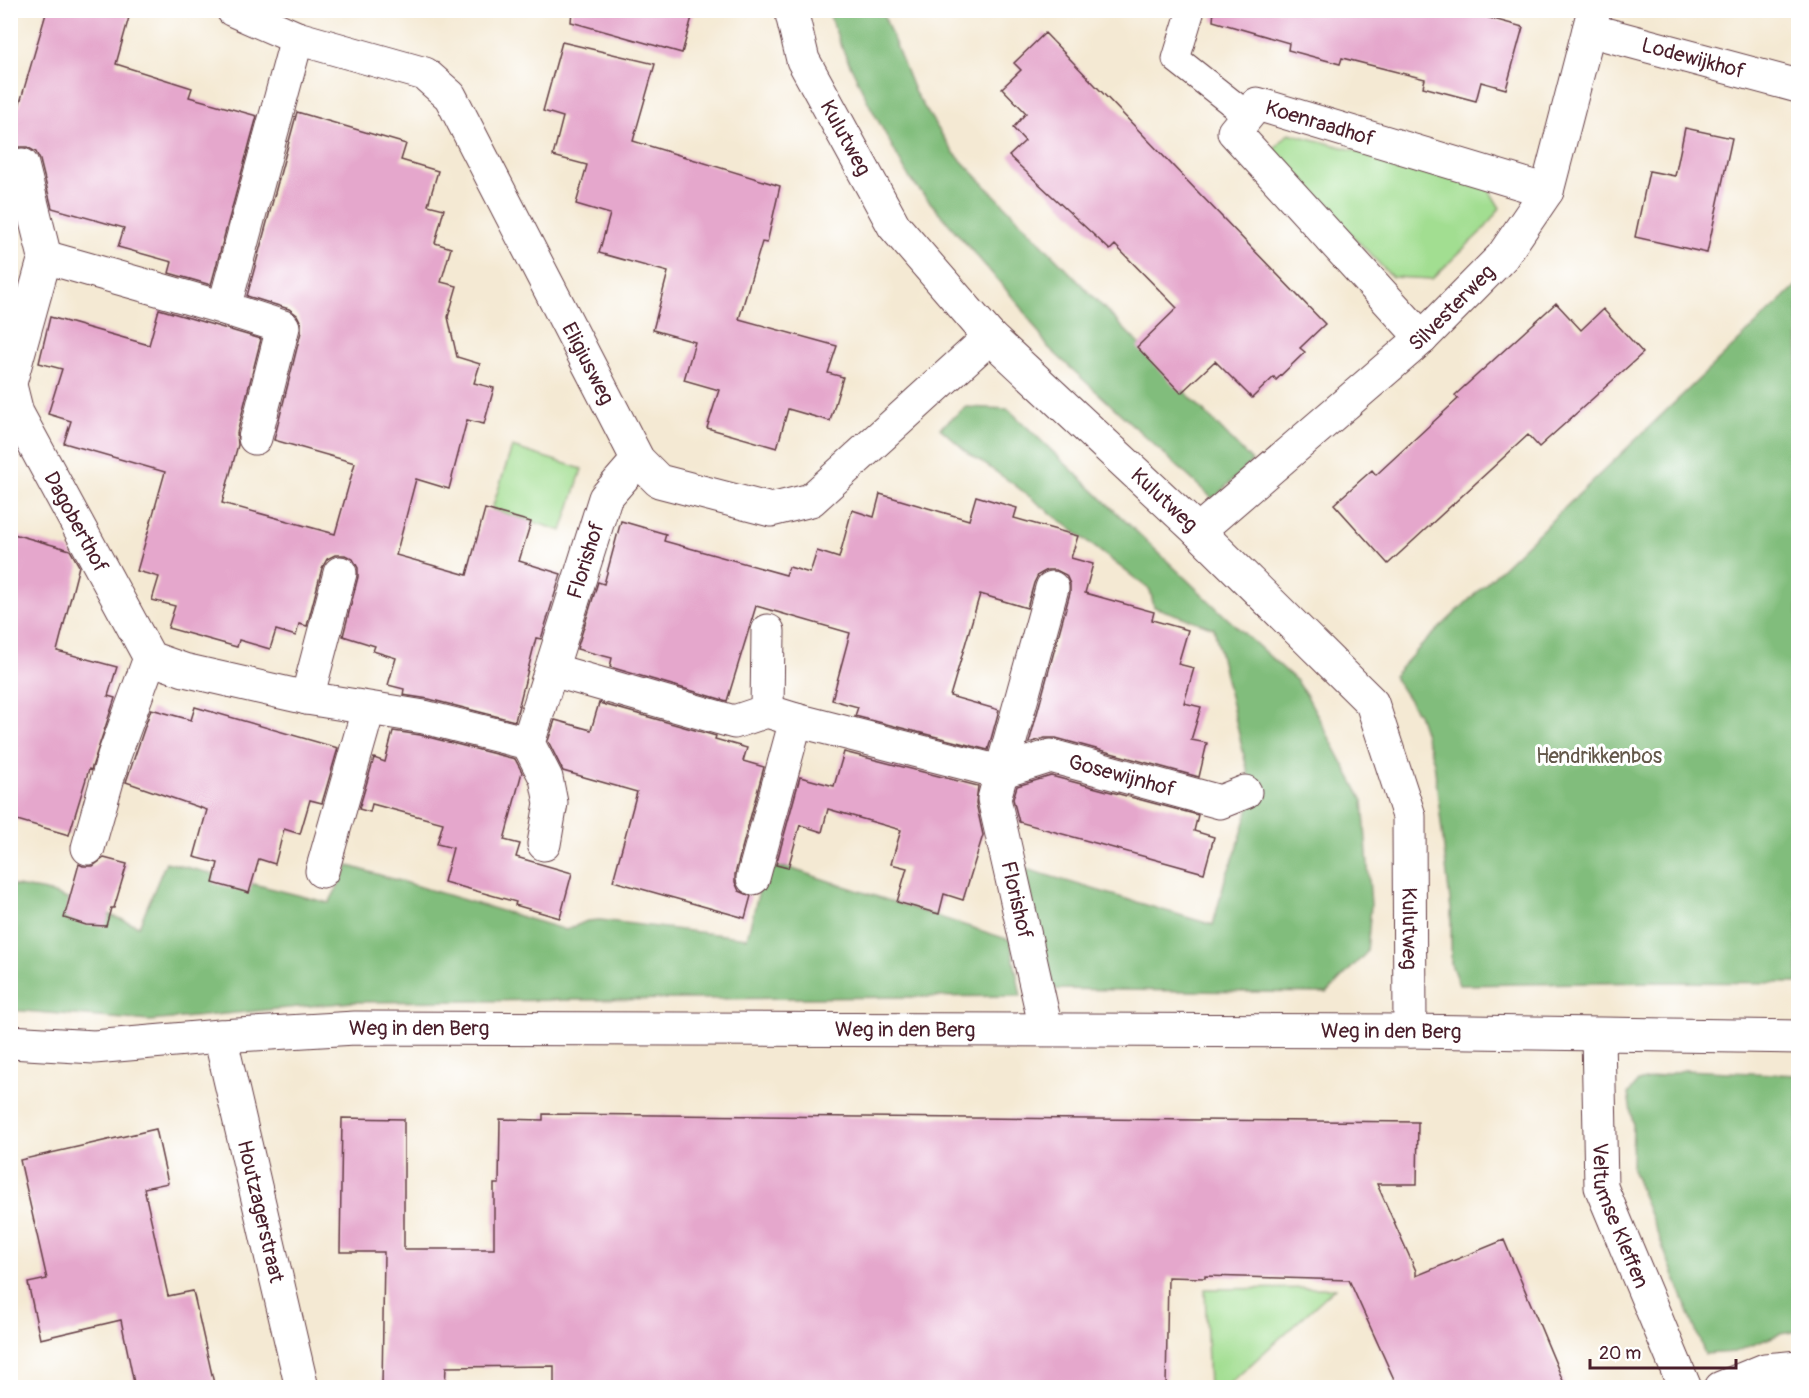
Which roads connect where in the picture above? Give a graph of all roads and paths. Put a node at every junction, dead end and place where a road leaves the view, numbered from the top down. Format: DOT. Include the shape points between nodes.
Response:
graph roads {
  1 [pos="233,10"];
  2 [pos="791,10"];
  3 [pos="1191,10"];
  4 [pos="1592,20"];
  5 [pos="297,38"];
  6 [pos="1798,86"];
  7 [pos="1247,116"];
  8 [pos="22,165"];
  9 [pos="1547,191"];
  10 [pos="45,257"];
  11 [pos="224,308"];
  12 [pos="990,338"];
  13 [pos="1422,338"];
  14 [pos="10,384"];
  15 [pos="255,438"];
  16 [pos="638,460"];
  17 [pos="1198,531"];
  18 [pos="340,573"];
  19 [pos="1052,588"];
  20 [pos="768,631"];
  21 [pos="150,658"];
  22 [pos="552,670"];
  23 [pos="307,698"];
  24 [pos="368,710"];
  25 [pos="781,716"];
  26 [pos="528,743"];
  27 [pos="1000,772"];
  28 [pos="1245,792"];
  29 [pos="544,844"];
  30 [pos="88,848"];
  31 [pos="322,871"];
  32 [pos="753,878"];
  33 [pos="1046,1029"];
  34 [pos="1410,1031"];
  35 [pos="1598,1035"];
  36 [pos="220,1036"];
  37 [pos="1798,1037"];
  38 [pos="10,1042"];
  39 [pos="1798,1367"];
  40 [pos="302,1388"];
  41 [pos="1685,1388"];
  42 [pos="1721,1388"];
  1 -- 5 [label="street, Eligiusweg"];
  2 -- 12 [label="street, Kulutweg" via="803,60 894,226"];
  3 -- 7 [label="lane" via="1176,58"];
  4 -- 6 [label="street, Lodewijkhof"];
  4 -- 9 [label="street, Silvesterweg"];
  5 -- 11 [label="street"];
  5 -- 16 [label="street, Eligiusweg" via="425,74 450,96"];
  7 -- 9 [label="street, Koenraadhof" via="1257,104"];
  7 -- 13 [label="street, Koenraadhof" via="1234,132"];
  8 -- 10 [label="street, Dagoberthof"];
  9 -- 13 [label="street, Silvesterweg" via="1502,257"];
  10 -- 11 [label="street"];
  10 -- 14 [label="street, Dagoberthof"];
  11 -- 15 [label="street" via="283,327"];
  12 -- 16 [label="street, Eligiusweg" via="811,500 771,510 659,481"];
  12 -- 17 [label="street, Kulutweg"];
  13 -- 17 [label="street, Silvesterweg"];
  14 -- 21 [label="street, Dagoberthof" via="17,413"];
  16 -- 22 [label="street, Florishof" via="605,498"];
  17 -- 34 [label="street, Kulutweg" via="1372,703 1409,816"];
  18 -- 23 [label="street"];
  19 -- 27 [label="street, Florishof"];
  20 -- 25 [label="street"];
  21 -- 23 [label="street" via="184,670"];
  21 -- 30 [label="street" via="114,756"];
  22 -- 25 [label="street" via="734,722"];
  22 -- 26 [label="street, Florishof"];
  23 -- 24 [label="street"];
  24 -- 26 [label="street" via="424,717"];
  24 -- 31 [label="street"];
  25 -- 27 [label="street"];
  25 -- 32 [label="street"];
  26 -- 29 [label="street" via="546,778 551,803"];
  27 -- 28 [label="street, Gosewijnhof" via="1051,756 1220,802"];
  27 -- 33 [label="street, Florishof" via="994,799"];
  33 -- 34 [label="street, Weg in den Berg"];
  33 -- 36 [label="street, Weg in den Berg" via="355,1028"];
  34 -- 35 [label="street, Weg in den Berg"];
  35 -- 37 [label="street, Weg in den Berg"];
  35 -- 41 [label="street, Veltumse Kleffen" via="1601,1187"];
  36 -- 38 [label="street, Weg in den Berg" via="94,1047"];
  36 -- 40 [label="street, Houtzagerstraat"];
  39 -- 42 [label="street" via="1765,1370"];
}
